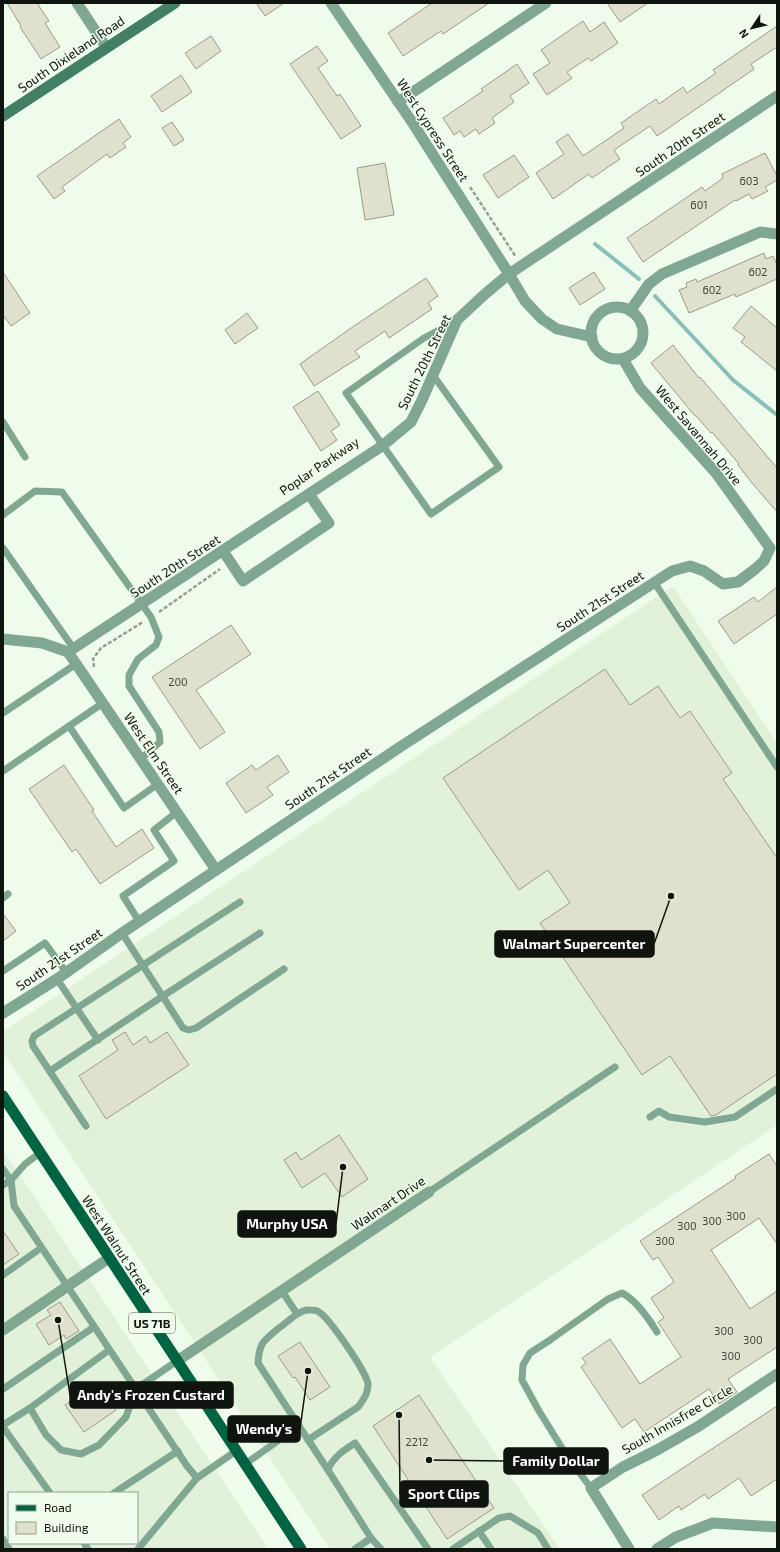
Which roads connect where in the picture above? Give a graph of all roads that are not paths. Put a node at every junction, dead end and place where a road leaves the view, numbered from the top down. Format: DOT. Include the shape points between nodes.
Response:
graph roads {
  1 [pos="77,3"];
  2 [pos="175,3"];
  3 [pos="331,3"];
  4 [pos="546,3"];
  5 [pos="106,47"];
  6 [pos="777,96"];
  7 [pos="398,102"];
  8 [pos="3,116"];
  9 [pos="777,234"];
  10 [pos="509,274"];
  11 [pos="630,311"];
  12 [pos="457,320"];
  13 [pos="592,336"];
  14 [pos="623,359"];
  15 [pos="432,375"];
  16 [pos="3,422"];
  17 [pos="382,446"];
  18 [pos="25,457"];
  19 [pos="309,494"];
  20 [pos="3,515"];
  21 [pos="3,548"];
  22 [pos="223,551"];
  23 [pos="672,571"];
  24 [pos="654,582"];
  25 [pos="142,604"];
  26 [pos="3,639"];
  27 [pos="71,650"];
  28 [pos="76,664"];
  29 [pos="102,704"];
  30 [pos="3,713"];
  31 [pos="69,726"];
  32 [pos="141,759"];
  33 [pos="777,767"];
  34 [pos="3,771"];
  35 [pos="158,784"];
  36 [pos="177,812"];
  37 [pos="216,870"];
  38 [pos="240,902"];
  39 [pos="139,921"];
  40 [pos="122,933"];
  41 [pos="260,933"];
  42 [pos="143,965"];
  43 [pos="284,969"];
  44 [pos="3,971"];
  45 [pos="61,975"];
  46 [pos="163,996"];
  47 [pos="77,1008"];
  48 [pos="3,1013"];
  49 [pos="98,1040"];
  50 [pos="614,1067"];
  51 [pos="50,1072"];
  52 [pos="777,1089"];
  53 [pos="3,1096"];
  54 [pos="650,1117"];
  55 [pos="86,1126"];
  56 [pos="40,1153"];
  57 [pos="3,1169"];
  58 [pos="10,1180"];
  59 [pos="3,1185"];
  60 [pos="429,1192"];
  61 [pos="41,1248"];
  62 [pos="110,1258"];
  63 [pos="3,1275"];
  64 [pos="67,1287"];
  65 [pos="282,1291"];
  66 [pos="297,1314"];
  67 [pos="94,1327"];
  68 [pos="3,1330"];
  69 [pos="657,1332"];
  70 [pos="109,1350"];
  71 [pos="177,1361"];
  72 [pos="777,1374"];
  73 [pos="3,1389"];
  74 [pos="136,1389"];
  75 [pos="30,1408"];
  76 [pos="3,1426"];
  77 [pos="299,1426"];
  78 [pos="308,1440"];
  79 [pos="178,1451"];
  80 [pos="236,1451"];
  81 [pos="245,1464"];
  82 [pos="328,1470"];
  83 [pos="197,1478"];
  84 [pos="591,1488"];
  85 [pos="49,1492"];
  86 [pos="116,1492"];
  87 [pos="777,1526"];
  88 [pos="479,1531"];
  89 [pos="371,1538"];
  90 [pos="3,1539"];
  91 [pos="488,1548"];
  92 [pos="9,1549"];
  93 [pos="138,1549"];
  94 [pos="301,1549"];
  95 [pos="355,1549"];
  96 [pos="381,1549"];
  97 [pos="428,1549"];
  98 [pos="453,1549"];
  99 [pos="548,1549"];
  100 [pos="629,1549"];
  101 [pos="657,1549"];
  1 -- 5 [label="street"];
  2 -- 5 [label="main road, South Dixieland Road"];
  3 -- 7 [label="street, West Cypress Street"];
  4 -- 7 [label="street"];
  5 -- 8 [label="main road, South Dixieland Road"];
  6 -- 10 [label="street, South 20th Street"];
  7 -- 10 [label="street, West Cypress Street"];
  9 -- 11 [label="street" via="760,232 662,274 649,284"];
  10 -- 12 [label="street, South 20th Street"];
  10 -- 13 [label="street" via="525,301 542,319 557,329"];
  11 -- 13 [label="street" via="614,308 600,314 592,328"];
  11 -- 14 [label="street" via="642,324 644,333 638,350"];
  12 -- 15 [label="street, South 20th Street"];
  12 -- 17 [label="lane" via="424,338 346,393"];
  13 -- 14 [label="street" via="599,352 606,357"];
  14 -- 23 [label="street, West Savannah Drive" via="640,388 716,473 770,548 764,561 738,582 723,584 704,571 690,566"];
  15 -- 17 [label="street, South 20th Street" via="411,422"];
  15 -- 17 [label="lane" via="499,467 431,514"];
  16 -- 18 [label="lane"];
  17 -- 19 [label="street, South 20th Street"];
  19 -- 22 [label="street, South 20th Street"];
  19 -- 22 [label="street" via="329,523 243,581"];
  20 -- 25 [label="lane" via="35,491 62,492"];
  21 -- 27 [label="lane"];
  22 -- 25 [label="street, South 20th Street"];
  23 -- 24 [label="street, South 21st Street"];
  24 -- 33 [label="lane"];
  24 -- 37 [label="street, South 21st Street"];
  25 -- 27 [label="street, South 20th Street"];
  25 -- 32 [label="lane" via="151,617 159,637 156,645 138,659 129,675 129,686 159,732 160,742"];
  26 -- 27 [label="street" via="42,643"];
  27 -- 28 [label="street, West Elm Street"];
  28 -- 29 [label="street, West Elm Street"];
  28 -- 30 [label="lane"];
  29 -- 31 [label="lane"];
  29 -- 32 [label="street, West Elm Street"];
  31 -- 34 [label="lane"];
  31 -- 35 [label="lane" via="124,808"];
  32 -- 35 [label="street, West Elm Street"];
  35 -- 36 [label="street, West Elm Street"];
  36 -- 37 [label="street, West Elm Street"];
  36 -- 39 [label="lane" via="154,830 174,861 123,896"];
  37 -- 39 [label="street, South 21st Street"];
  38 -- 42 [label="lane"];
  39 -- 40 [label="street, South 21st Street"];
  40 -- 42 [label="lane"];
  40 -- 45 [label="street, South 21st Street"];
  41 -- 46 [label="lane"];
  42 -- 46 [label="lane"];
  42 -- 47 [label="lane"];
  43 -- 46 [label="lane" via="196,1028 188,1030 183,1028"];
  44 -- 45 [label="lane" via="45,942"];
  45 -- 47 [label="lane"];
  45 -- 48 [label="street, South 21st Street"];
  46 -- 49 [label="lane"];
  47 -- 49 [label="lane"];
  47 -- 51 [label="lane" via="34,1036 33,1046"];
  49 -- 51 [label="lane"];
  50 -- 60 [label="lane, Walmart Drive"];
  51 -- 55 [label="lane"];
  52 -- 54 [label="lane" via="735,1117 705,1122 669,1117 659,1111"];
  53 -- 56 [label="main road, West Walnut Street / US 71B"];
  56 -- 58 [label="lane"];
  56 -- 62 [label="main road, West Walnut Street / US 71B"];
  57 -- 58 [label="lane"];
  58 -- 59 [label="lane"];
  58 -- 61 [label="lane" via="14,1206"];
  60 -- 65 [label="street, Walmart Drive"];
  61 -- 63 [label="lane"];
  61 -- 64 [label="lane"];
  62 -- 64 [label="street"];
  62 -- 71 [label="main road, West Walnut Street / US 71B"];
  64 -- 67 [label="lane"];
  64 -- 68 [label="street"];
  65 -- 66 [label="lane"];
  65 -- 71 [label="street, Walmart Drive"];
  66 -- 77 [label="lane" via="264,1340 258,1350 258,1363"];
  66 -- 78 [label="lane" via="308,1310 318,1311 326,1318 364,1373 368,1385 364,1400 358,1407"];
  67 -- 70 [label="lane"];
  67 -- 73 [label="lane"];
  69 -- 84 [label="lane" via="629,1296 622,1293 608,1299 530,1353 523,1365 522,1380 567,1456"];
  70 -- 74 [label="lane"];
  70 -- 75 [label="lane"];
  71 -- 74 [label="lane"];
  71 -- 80 [label="main road, West Walnut Street / US 71B"];
  72 -- 84 [label="street, South Innisfree Circle" via="699,1426 623,1467"];
  74 -- 75 [label="lane" via="126,1417 99,1445 81,1454 61,1450 46,1434"];
  74 -- 79 [label="lane"];
  75 -- 76 [label="lane"];
  76 -- 85 [label="lane"];
  77 -- 78 [label="lane"];
  77 -- 81 [label="lane"];
  78 -- 82 [label="lane"];
  79 -- 83 [label="lane"];
  79 -- 86 [label="lane"];
  80 -- 81 [label="main road, West Walnut Street / US 71B"];
  80 -- 83 [label="lane"];
  81 -- 94 [label="main road, West Walnut Street / US 71B"];
  82 -- 89 [label="lane"];
  82 -- 97 [label="lane" via="331,1462 355,1443"];
  83 -- 93 [label="lane"];
  84 -- 100 [label="street"];
  87 -- 101 [label="street" via="713,1523"];
  88 -- 91 [label="lane"];
  88 -- 98 [label="lane"];
  88 -- 99 [label="lane" via="499,1518 510,1516 538,1533"];
  89 -- 95 [label="lane"];
  89 -- 96 [label="lane"];
  90 -- 92 [label="lane"];
}
